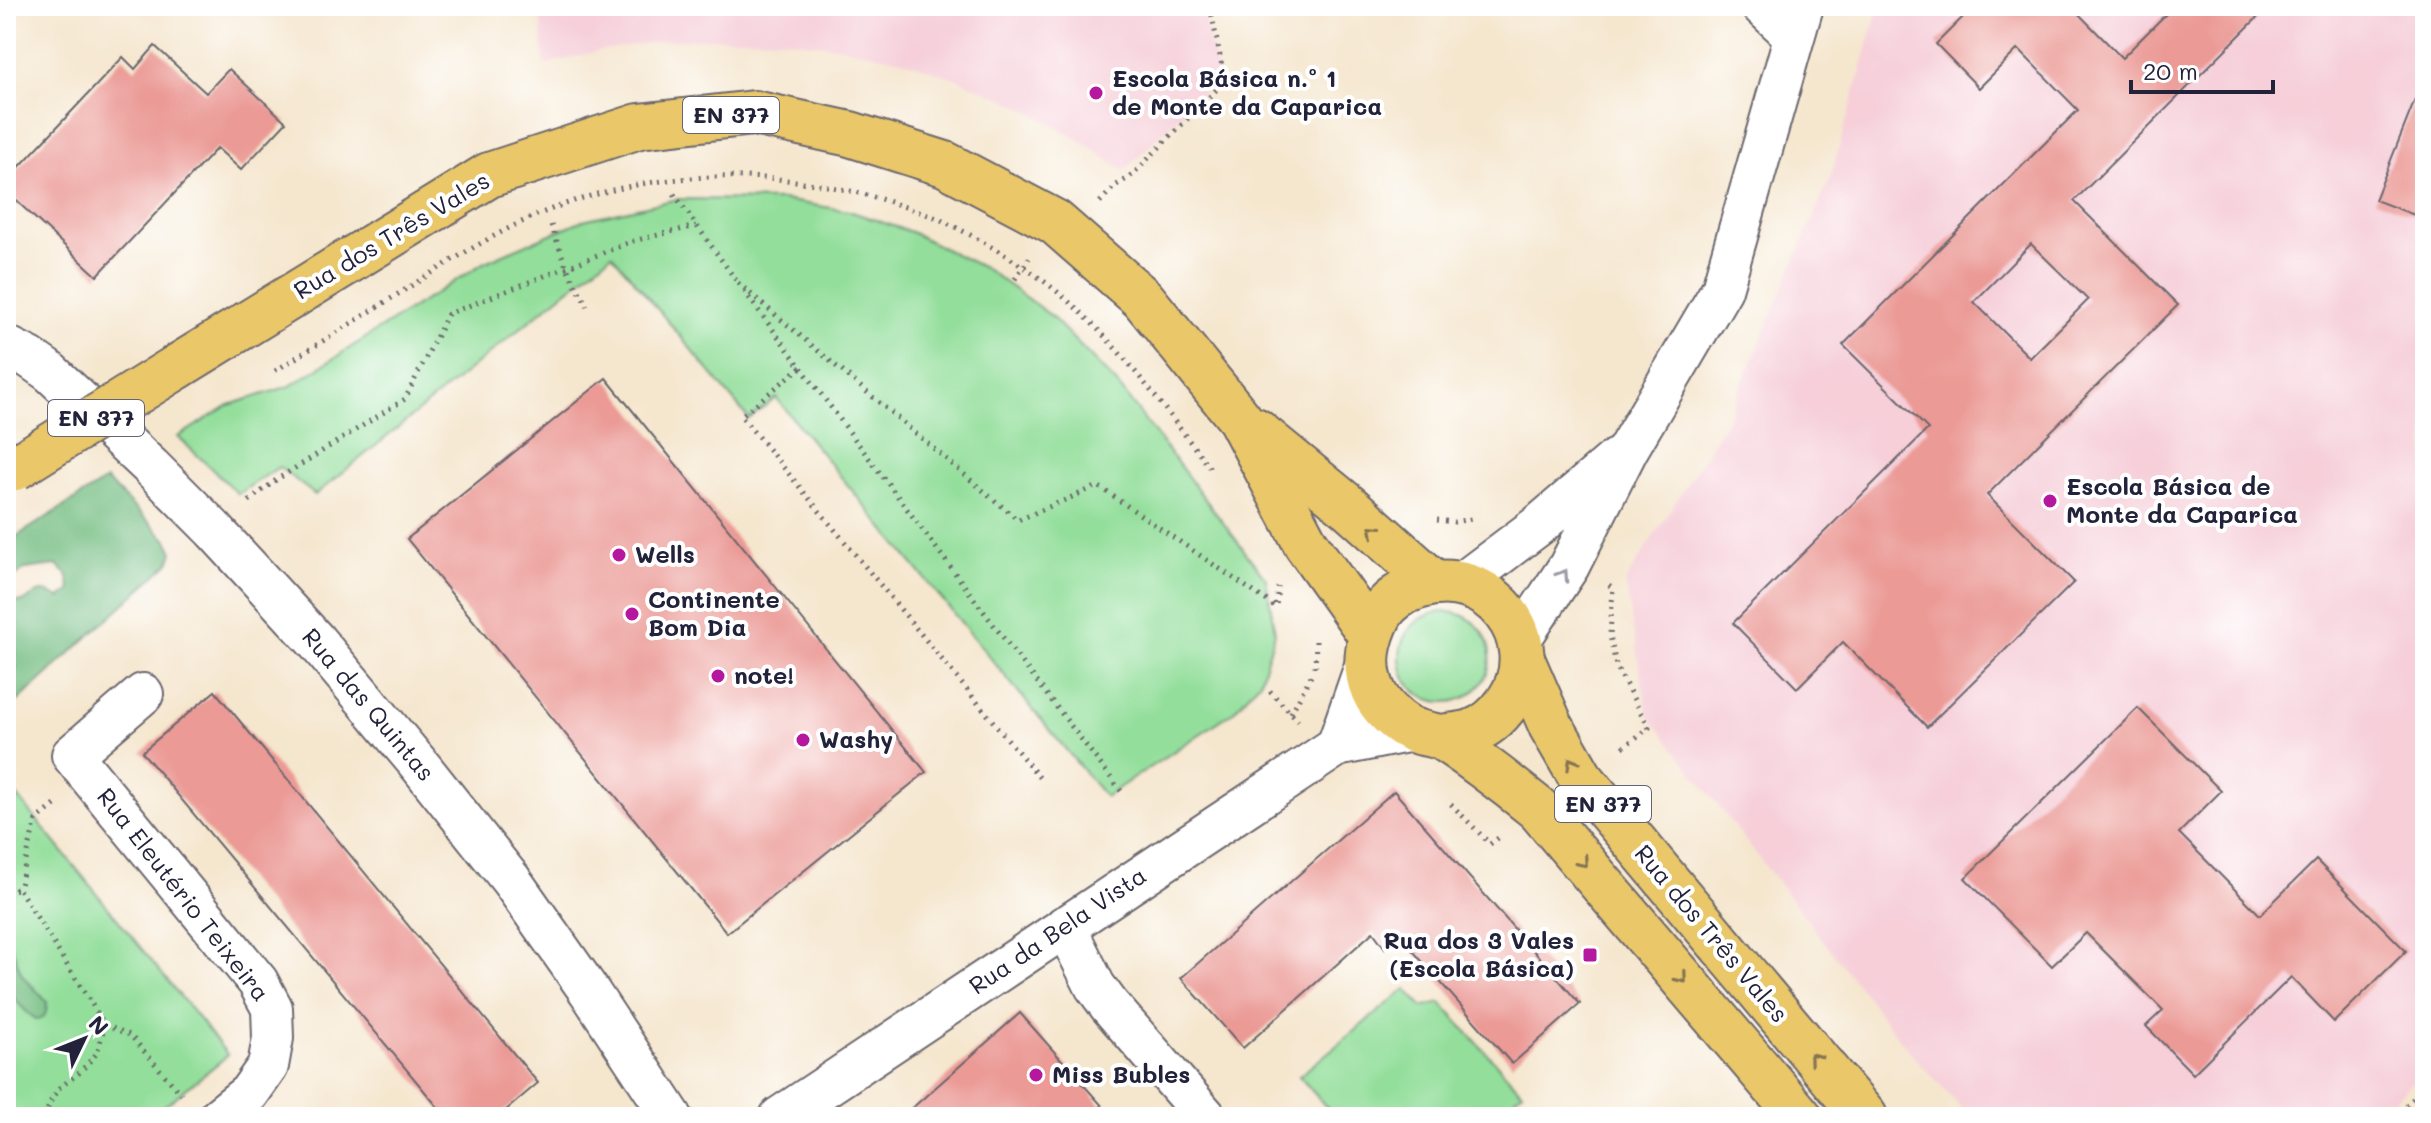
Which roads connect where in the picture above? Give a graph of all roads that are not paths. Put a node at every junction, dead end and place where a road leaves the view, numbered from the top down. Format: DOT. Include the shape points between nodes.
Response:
graph roads {
  1 [pos="1762,6"];
  2 [pos="1798,20"];
  3 [pos="6,346"];
  4 [pos="1240,419"];
  5 [pos="1628,449"];
  6 [pos="10,471"];
  7 [pos="1447,582"];
  8 [pos="1368,648"];
  9 [pos="1521,650"];
  10 [pos="143,694"];
  11 [pos="1427,734"];
  12 [pos="1337,746"];
  13 [pos="1065,926"];
  14 [pos="204,1111"];
  15 [pos="672,1117"];
  16 [pos="780,1117"];
  17 [pos="1206,1117"];
  18 [pos="1800,1117"];
  19 [pos="1865,1117"];
  1 -- 2 [label="street"];
  2 -- 5 [label="street" via="1722,289"];
  3 -- 15 [label="street, Rua das Quintas" via="50,372 213,529 316,641 511,880"];
  4 -- 6 [label="main road, Rua dos Três Vales / EN 377, bridge" via="1143,299 1055,222 945,164 850,134 754,113 639,126 489,175"];
  7 -- 4 [label="main road, Rua dos Três Vales / EN 377, one-way"];
  4 -- 8 [label="main road, Rua dos Três Vales / EN 377"];
  5 -- 7 [label="street" via="1539,525"];
  9 -- 5 [label="street, one-way"];
  7 -- 8 [label="main road" via="1405,591 1383,609"];
  7 -- 9 [label="main road, Rua dos Três Vales / EN 377" via="1488,594 1508,614"];
  8 -- 11 [label="main road, Rua dos Três Vales / EN 377" via="1373,691 1389,714"];
  8 -- 12 [label="street"];
  9 -- 11 [label="main road" via="1516,690 1499,715 1472,732"];
  19 -- 9 [label="main road, Rua dos Três Vales / EN 377, one-way" via="1581,778 1551,726"];
  10 -- 14 [label="street, Rua Eleutério Teixeira" via="72,755 258,982 272,1008 268,1066 249,1093"];
  11 -- 12 [label="street, Rua da Bela Vista"];
  11 -- 18 [label="main road, Rua dos Três Vales / EN 377, one-way" via="1492,771 1538,809"];
  12 -- 13 [label="street, Rua da Bela Vista"];
  13 -- 16 [label="street, Rua da Bela Vista"];
  13 -- 17 [label="street" via="1109,1005"];
}
